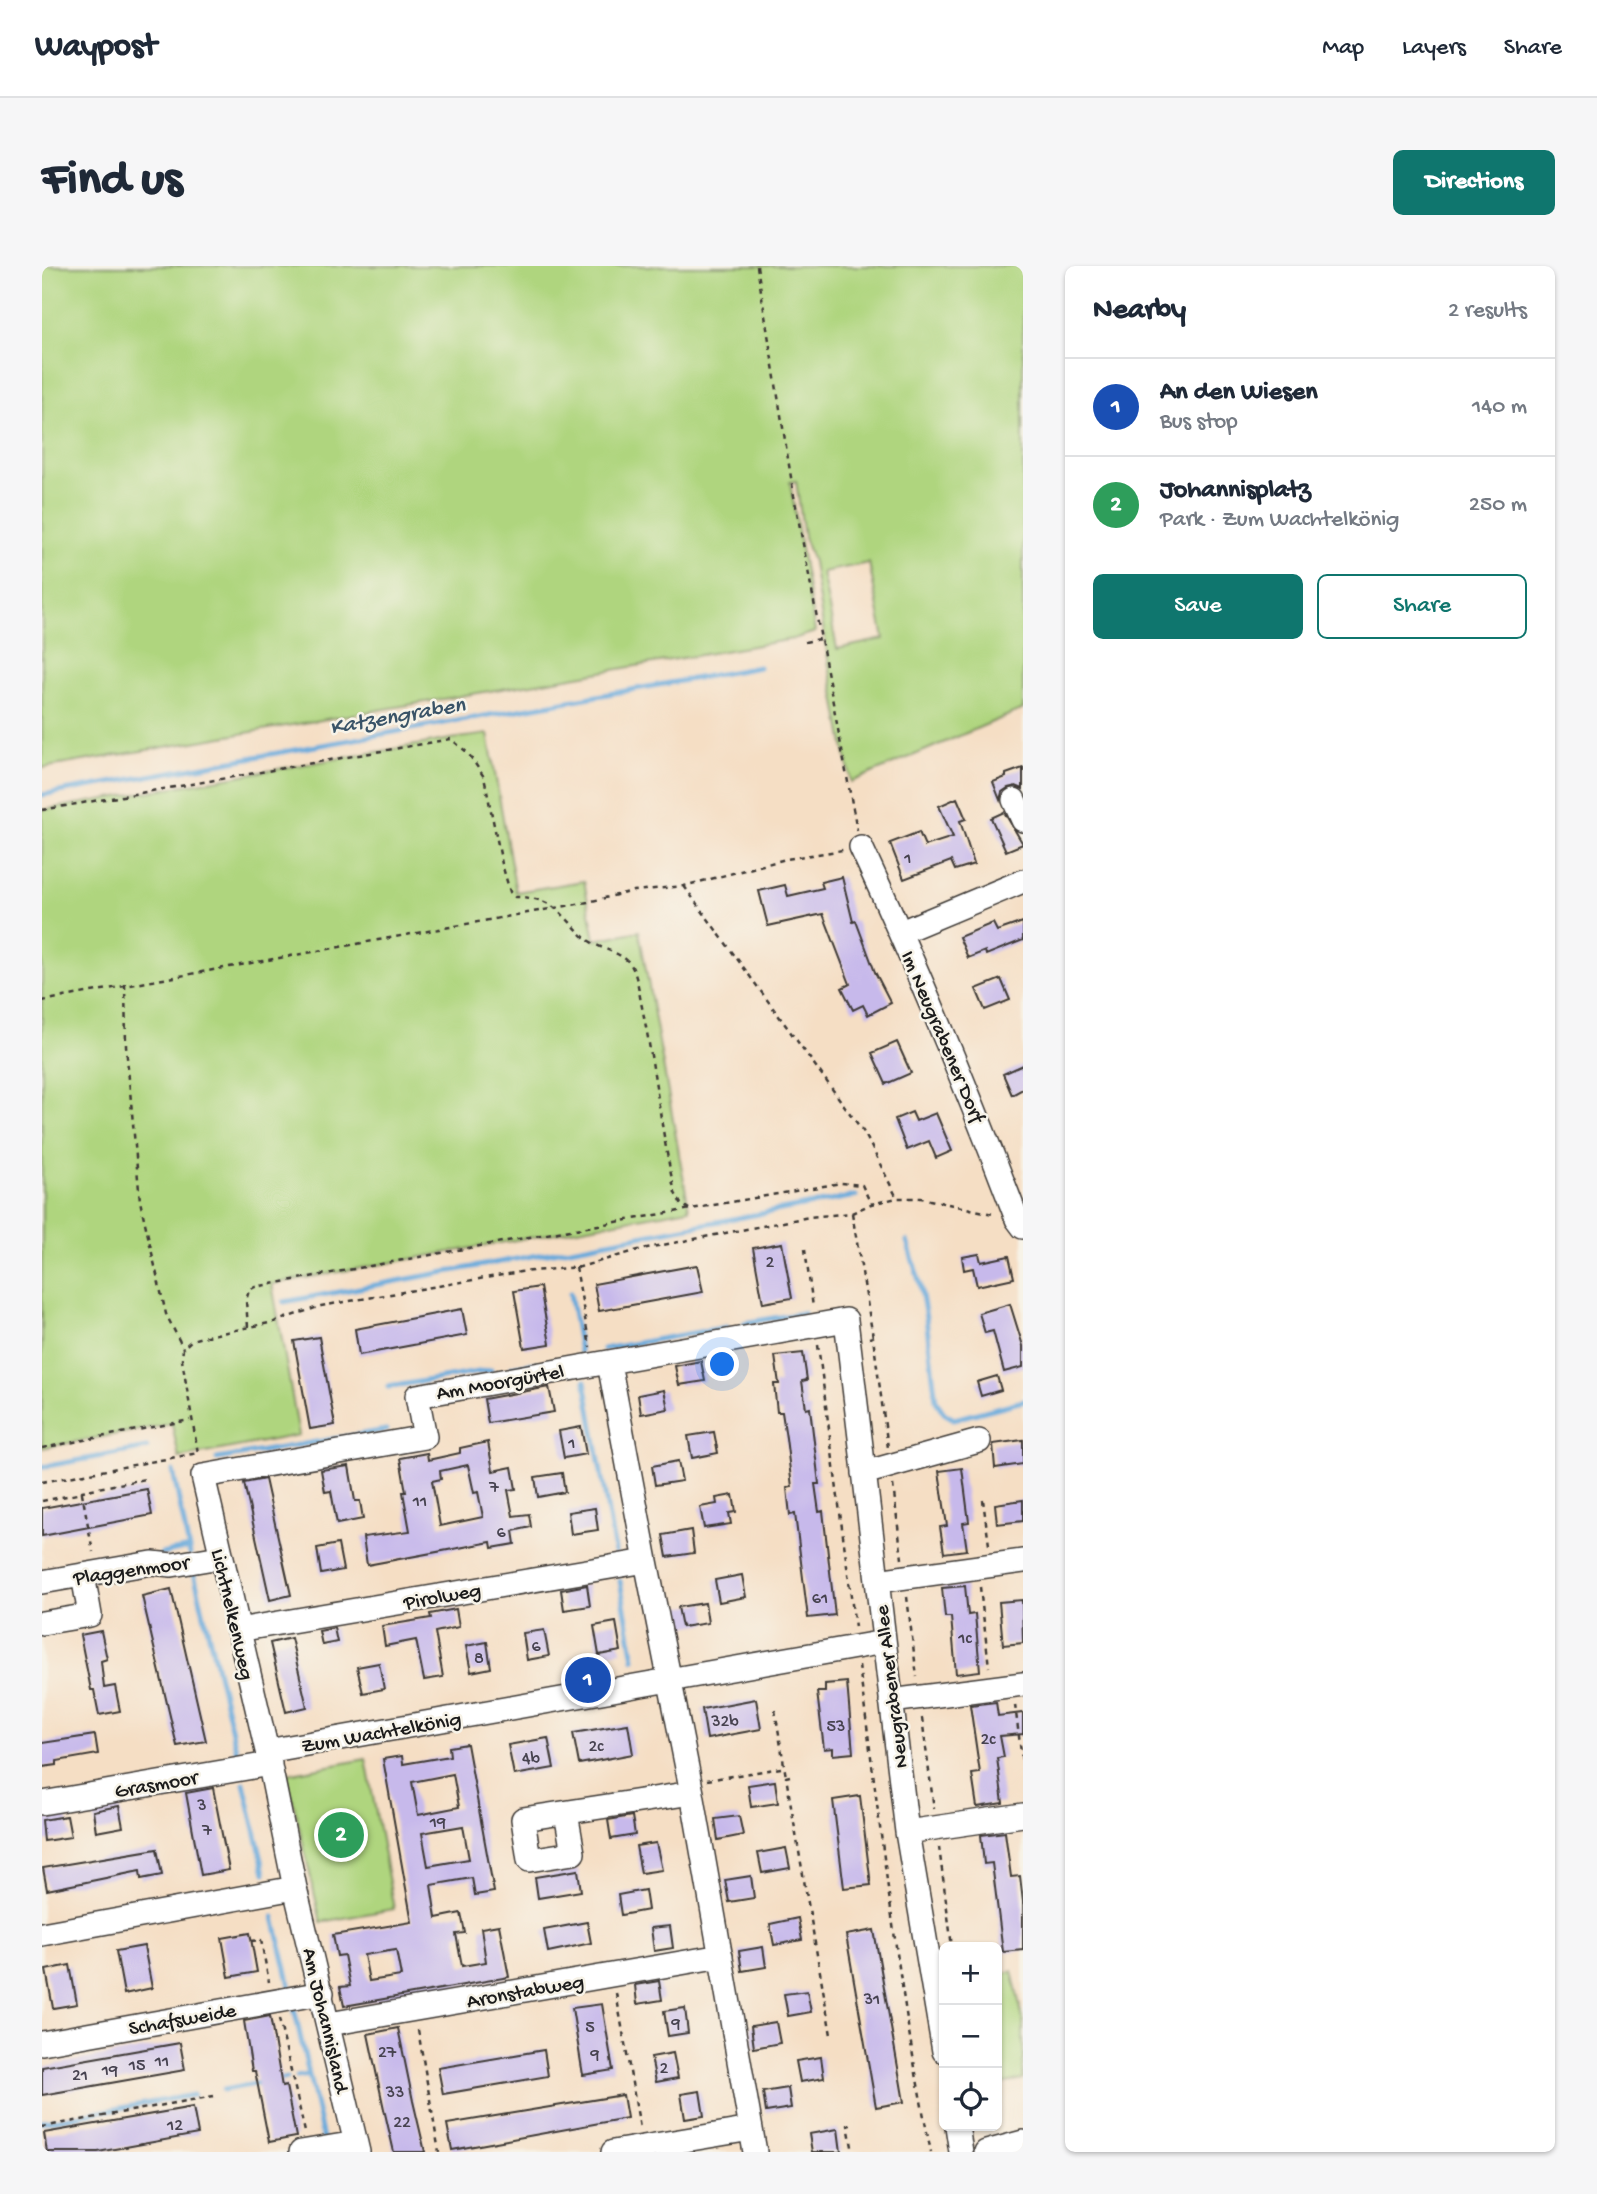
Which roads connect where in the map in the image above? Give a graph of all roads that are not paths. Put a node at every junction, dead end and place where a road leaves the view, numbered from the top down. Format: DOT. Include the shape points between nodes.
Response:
graph roads {
  1 [pos="860,847"];
  2 [pos="1023,881"];
  3 [pos="901,932"];
  4 [pos="1021,1224"];
  5 [pos="847,1331"];
  6 [pos="609,1363"];
  7 [pos="979,1441"];
  8 [pos="864,1473"];
  9 [pos="203,1476"];
  10 [pos="220,1557"];
  11 [pos="646,1561"];
  12 [pos="1023,1562"];
  13 [pos="90,1574"];
  14 [pos="877,1581"];
  15 [pos="42,1582"];
  16 [pos="42,1623"];
  17 [pos="237,1630"];
  18 [pos="884,1642"];
  19 [pos="670,1680"];
  20 [pos="1009,1686"];
  21 [pos="891,1701"];
  22 [pos="269,1758"];
  23 [pos="691,1788"];
  24 [pos="42,1803"];
  25 [pos="566,1813"];
  26 [pos="1023,1815"];
  27 [pos="908,1832"];
  28 [pos="295,1888"];
  29 [pos="42,1934"];
  30 [pos="721,1956"];
  31 [pos="321,1993"];
  32 [pos="939,2021"];
  33 [pos="329,2024"];
  34 [pos="42,2043"];
  35 [pos="751,2129"];
  36 [pos="958,2131"];
  37 [pos="1023,2142"];
  38 [pos="357,2147"];
  39 [pos="305,2151"];
  40 [pos="613,2152"];
  41 [pos="755,2152"];
  42 [pos="961,2152"];
  43 [pos="986,2152"];
  1 -- 3 [label="street, Im Neugrabener Dorf"];
  2 -- 3 [label="street"];
  3 -- 4 [label="street, Im Neugrabener Dorf"];
  5 -- 6 [label="street, Am Moorgürtel" via="816,1326"];
  5 -- 8 [label="street, Neugrabener Allee"];
  6 -- 9 [label="street, Am Moorgürtel" via="417,1396 425,1437"];
  6 -- 11 [label="street"];
  7 -- 8 [label="street"];
  8 -- 14 [label="street, Neugrabener Allee"];
  9 -- 10 [label="street, Lichtnelkenweg"];
  10 -- 13 [label="street, Plaggenmoor"];
  10 -- 17 [label="street, Lichtnelkenweg"];
  11 -- 17 [label="street, Pirolweg"];
  11 -- 19 [label="street"];
  12 -- 14 [label="street"];
  13 -- 15 [label="street, Plaggenmoor"];
  13 -- 16 [label="street" via="90,1615"];
  14 -- 18 [label="street, Neugrabener Allee"];
  17 -- 22 [label="street, Lichtnelkenweg"];
  18 -- 19 [label="street, Zum Wachtelkönig"];
  18 -- 21 [label="street, Neugrabener Allee"];
  19 -- 22 [label="street, Zum Wachtelkönig"];
  19 -- 23 [label="street"];
  20 -- 21 [label="street"];
  21 -- 27 [label="street, Neugrabener Allee"];
  22 -- 24 [label="street, Grasmoor"];
  22 -- 28 [label="street"];
  23 -- 25 [label="street"];
  23 -- 30 [label="street"];
  26 -- 27 [label="street"];
  27 -- 32 [label="street, Neugrabener Allee"];
  28 -- 29 [label="street"];
  28 -- 31 [label="street, Am Johannisland"];
  30 -- 33 [label="street, Aronstabweg"];
  30 -- 35 [label="street"];
  31 -- 33 [label="street, Am Johannisland"];
  31 -- 34 [label="street, Schafsweide"];
  33 -- 38 [label="street, Am Johannisland"];
  35 -- 40 [label="street"];
  35 -- 41 [label="street"];
  36 -- 42 [label="street"];
  37 -- 43 [label="street"];
  38 -- 39 [label="street"];
}
